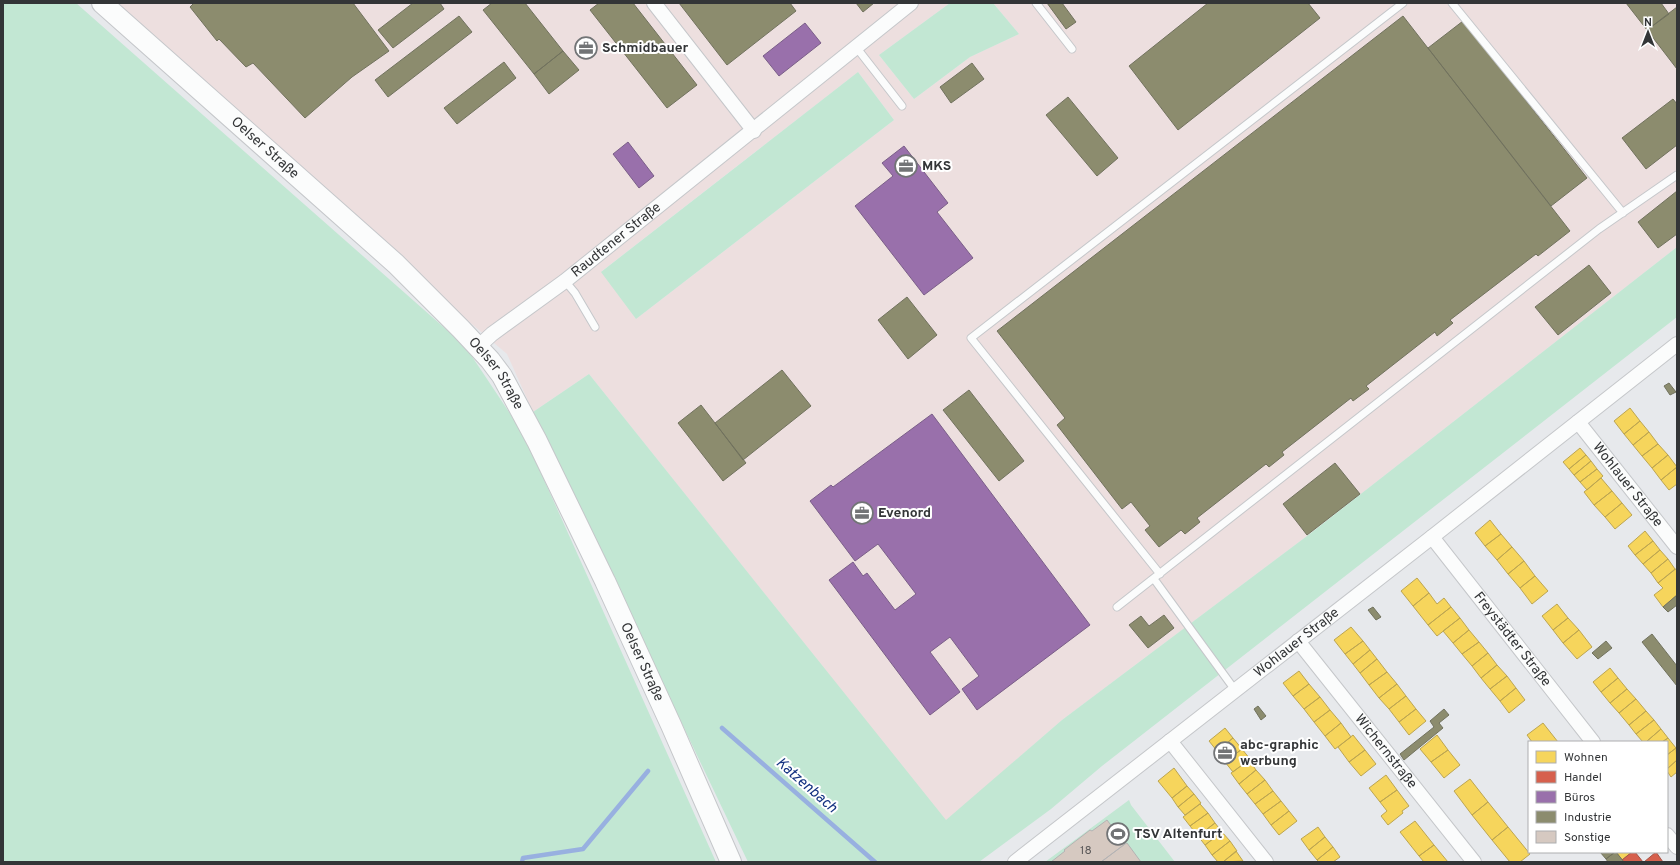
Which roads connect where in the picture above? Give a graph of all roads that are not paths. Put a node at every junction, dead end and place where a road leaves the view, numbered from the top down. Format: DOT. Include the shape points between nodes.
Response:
graph roads {
  1 [pos="102,3"];
  2 [pos="654,3"];
  3 [pos="911,3"];
  4 [pos="1036,3"];
  5 [pos="1403,3"];
  6 [pos="1452,3"];
  7 [pos="856,47"];
  8 [pos="1072,50"];
  9 [pos="902,106"];
  10 [pos="754,130"];
  11 [pos="1677,175"];
  12 [pos="1623,213"];
  13 [pos="564,281"];
  14 [pos="595,327"];
  15 [pos="1677,344"];
  16 [pos="478,347"];
  17 [pos="1578,422"];
  18 [pos="1432,538"];
  19 [pos="1677,547"];
  20 [pos="1160,574"];
  21 [pos="1154,579"];
  22 [pos="1117,607"];
  23 [pos="1298,641"];
  24 [pos="1235,690"];
  25 [pos="1170,741"];
  26 [pos="1591,741"];
  27 [pos="1668,836"];
  28 [pos="1677,847"];
  29 [pos="731,862"];
  30 [pos="1015,862"];
  31 [pos="1266,862"];
  32 [pos="1474,862"];
  1 -- 16 [label="main road, Oelser Straße" via="396,264"];
  2 -- 10 [label="street"];
  3 -- 7 [label="street, Raudtener Straße"];
  4 -- 8 [label="lane"];
  5 -- 20 [label="lane" via="971,338"];
  6 -- 12 [label="lane"];
  7 -- 9 [label="lane"];
  7 -- 10 [label="street, Raudtener Straße"];
  10 -- 13 [label="street, Raudtener Straße"];
  11 -- 12 [label="lane"];
  12 -- 20 [label="lane" via="1599,229"];
  13 -- 14 [label="lane"];
  13 -- 16 [label="street, Raudtener Straße"];
  15 -- 17 [label="street, Wohlauer Straße"];
  16 -- 29 [label="main road, Oelser Straße" via="502,376 540,448 605,581"];
  17 -- 18 [label="street, Wohlauer Straße"];
  17 -- 19 [label="street, Wohlauer Straße"];
  18 -- 23 [label="street, Wohlauer Straße"];
  18 -- 26 [label="street, Freystädter Straße"];
  20 -- 21 [label="lane"];
  21 -- 22 [label="lane"];
  21 -- 24 [label="lane"];
  23 -- 24 [label="street, Wohlauer Straße"];
  23 -- 32 [label="street, Wichernstraße"];
  24 -- 25 [label="street, Wohlauer Straße"];
  25 -- 30 [label="street, Wohlauer Straße"];
  25 -- 31 [label="street"];
  27 -- 28 [label="street"];
}
